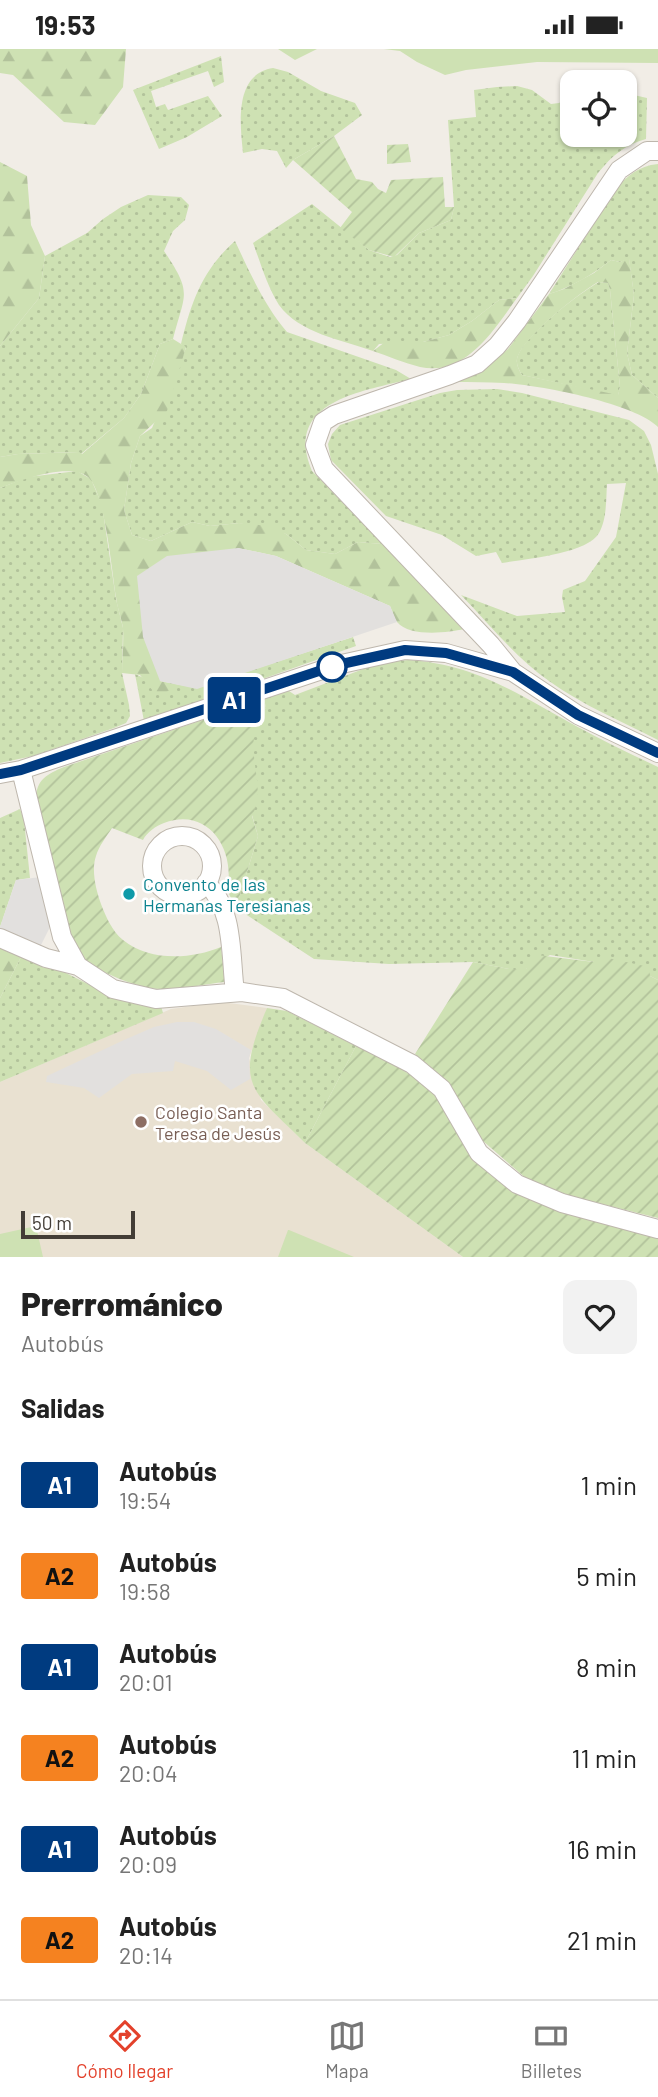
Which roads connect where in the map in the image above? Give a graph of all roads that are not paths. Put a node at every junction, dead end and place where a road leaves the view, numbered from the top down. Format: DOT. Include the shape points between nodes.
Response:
graph roads {
  1 [pos="658,151"];
  2 [pos="513,672"];
  3 [pos="658,753"];
  4 [pos="21,770"];
  5 [pos="0,773"];
  6 [pos="206,883"];
  7 [pos="0,938"];
  8 [pos="78,966"];
  9 [pos="235,992"];
  10 [pos="658,1229"];
  1 -- 2 [label="street" via="633,159 614,176 517,321 477,363 334,415 317,433 315,445 324,469"];
  2 -- 3 [label="street" via="578,715"];
  2 -- 4 [label="street" via="446,653 405,650 337,665"];
  4 -- 5 [label="street"];
  4 -- 8 [label="street" via="62,937"];
  6 -- 9 [label="street" via="226,915"];
  7 -- 8 [label="street"];
  8 -- 9 [label="street" via="113,989 156,999"];
  9 -- 10 [label="street" via="283,998 412,1063 442,1089 479,1153 517,1184 562,1203"];
}
